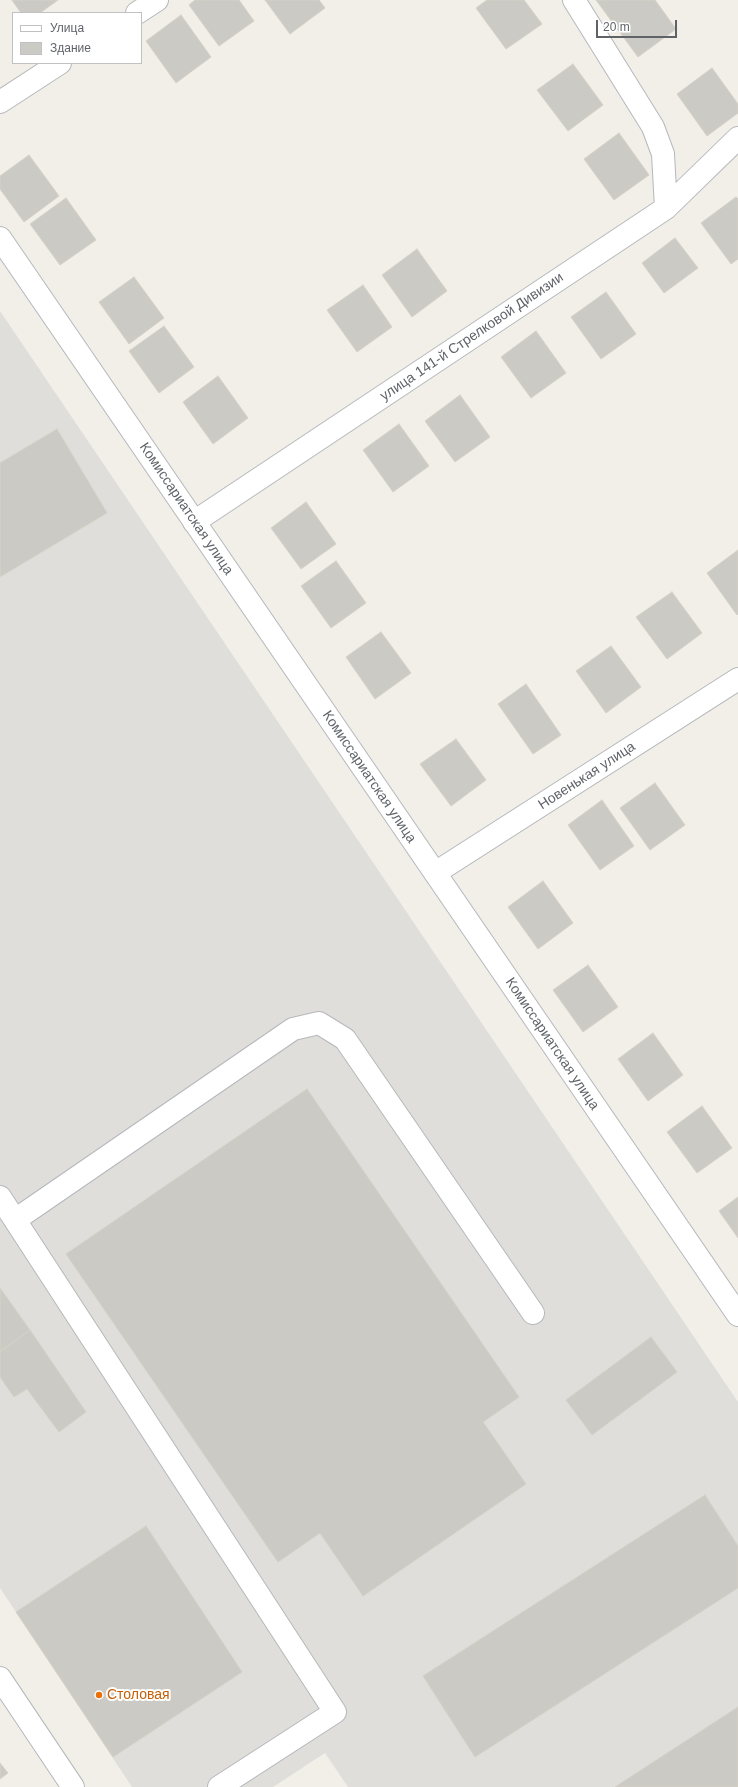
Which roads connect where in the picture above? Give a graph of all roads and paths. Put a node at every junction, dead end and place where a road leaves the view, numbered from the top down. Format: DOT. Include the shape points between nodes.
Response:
graph roads {
  1 [pos="157,0"];
  2 [pos="574,0"];
  3 [pos="139,12"];
  4 [pos="58,64"];
  5 [pos="0,102"];
  6 [pos="738,138"];
  7 [pos="666,208"];
  8 [pos="0,238"];
  9 [pos="194,522"];
  10 [pos="738,679"];
  11 [pos="435,873"];
  12 [pos="0,1197"];
  13 [pos="14,1220"];
  14 [pos="533,1313"];
  15 [pos="738,1315"];
  16 [pos="0,1678"];
  17 [pos="73,1787"];
  18 [pos="219,1787"];
  1 -- 3 [label="street"];
  2 -- 7 [label="street" via="653,127 663,154"];
  4 -- 5 [label="street"];
  6 -- 7 [label="street, улица 141-й Стрелковой Дивизии"];
  7 -- 9 [label="street, улица 141-й Стрелковой Дивизии"];
  8 -- 9 [label="street, Комиссариатская улица"];
  9 -- 11 [label="street, Комиссариатская улица"];
  10 -- 11 [label="street, Новенькая улица"];
  11 -- 15 [label="street, Комиссариатская улица"];
  12 -- 13 [label="street"];
  13 -- 14 [label="street" via="293,1029 319,1023 345,1039"];
  13 -- 18 [label="street" via="335,1712"];
  16 -- 17 [label="street"];
}
